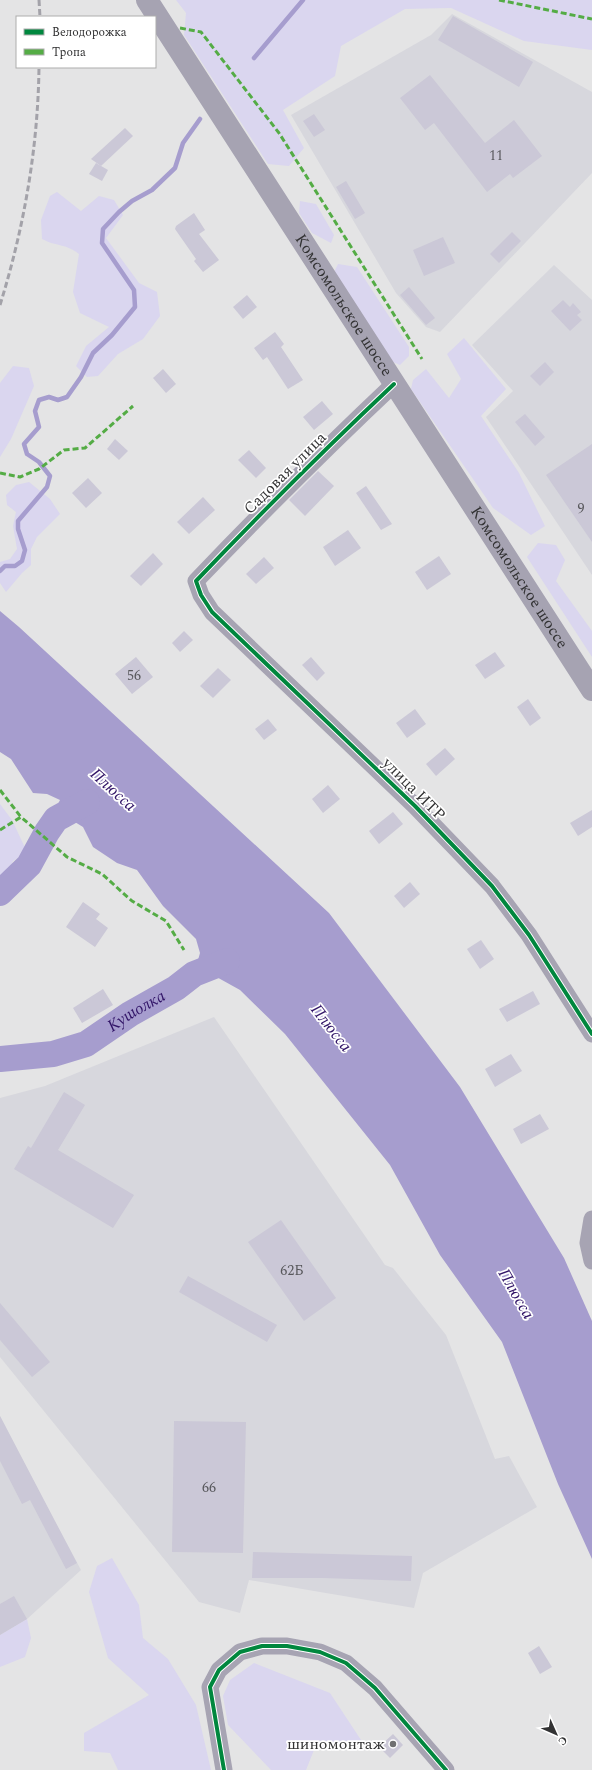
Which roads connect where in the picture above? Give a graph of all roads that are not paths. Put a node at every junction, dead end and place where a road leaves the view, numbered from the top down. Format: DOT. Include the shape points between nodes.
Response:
graph roads {
  1 [pos="147,0"];
  2 [pos="394,384"];
  3 [pos="196,581"];
  4 [pos="592,690"];
  5 [pos="592,1034"];
  6 [pos="592,1219"];
  7 [pos="592,1261"];
  8 [pos="224,1770"];
  9 [pos="446,1770"];
  1 -- 2 [label="main road, Комсомольское шоссе"];
  2 -- 3 [label="street, Садовая улица" via="342,432"];
  2 -- 4 [label="main road, Комсомольское шоссе"];
  3 -- 5 [label="street, улица ИТР" via="212,612 416,806 492,886 529,935"];
  6 -- 7 [label="street" via="588,1243"];
  8 -- 9 [label="street" via="210,1687 220,1670 240,1652 262,1646 287,1646 320,1652 346,1664 375,1688"];
}
